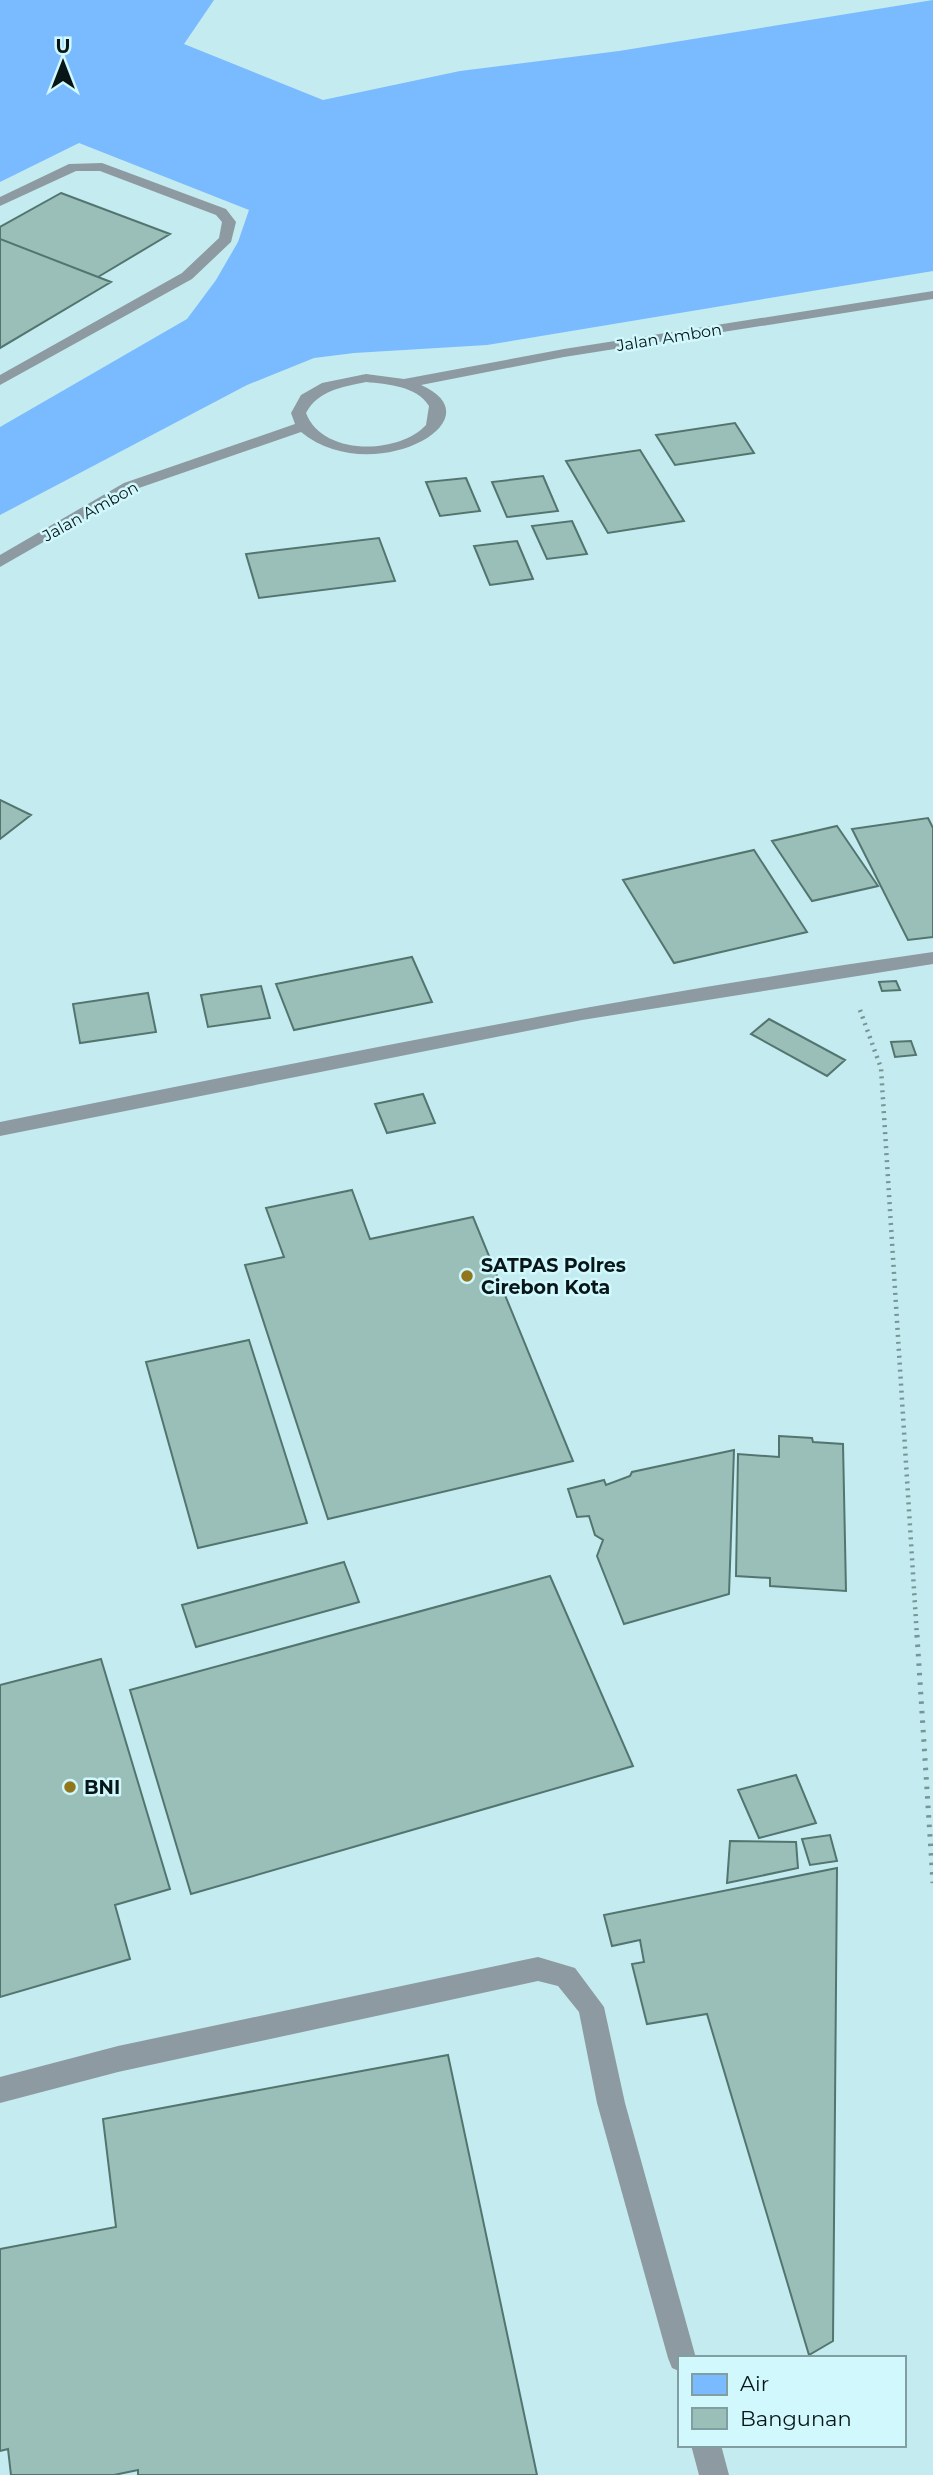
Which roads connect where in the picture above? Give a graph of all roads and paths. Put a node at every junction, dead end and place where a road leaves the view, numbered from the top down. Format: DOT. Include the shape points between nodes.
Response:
graph roads {
  1 [pos="0,202"];
  2 [pos="933,295"];
  3 [pos="0,381"];
  4 [pos="407,383"];
  5 [pos="302,427"];
  6 [pos="0,562"];
  7 [pos="933,958"];
  8 [pos="845,970"];
  9 [pos="0,1129"];
  10 [pos="933,1883"];
  11 [pos="0,2090"];
  12 [pos="681,2356"];
  13 [pos="707,2447"];
  14 [pos="714,2475"];
  1 -- 3 [label="lane" via="74,167 102,167 221,212 229,222 226,239 187,276"];
  2 -- 4 [label="lane, Jalan Ambon" via="564,353"];
  4 -- 5 [label="lane" via="366,378 325,386 301,405"];
  4 -- 5 [label="lane" via="433,400 438,412 426,434 411,443 392,449 348,450 312,438"];
  5 -- 6 [label="lane, Jalan Ambon" via="130,486"];
  7 -- 8 [label="lane"];
  8 -- 9 [label="lane" via="469,1035"];
  8 -- 10 [label="path" via="881,1068"];
  11 -- 12 [label="lane" via="118,2059 538,1969 566,1976 591,2007 611,2102"];
  13 -- 14 [label="lane"];
}
